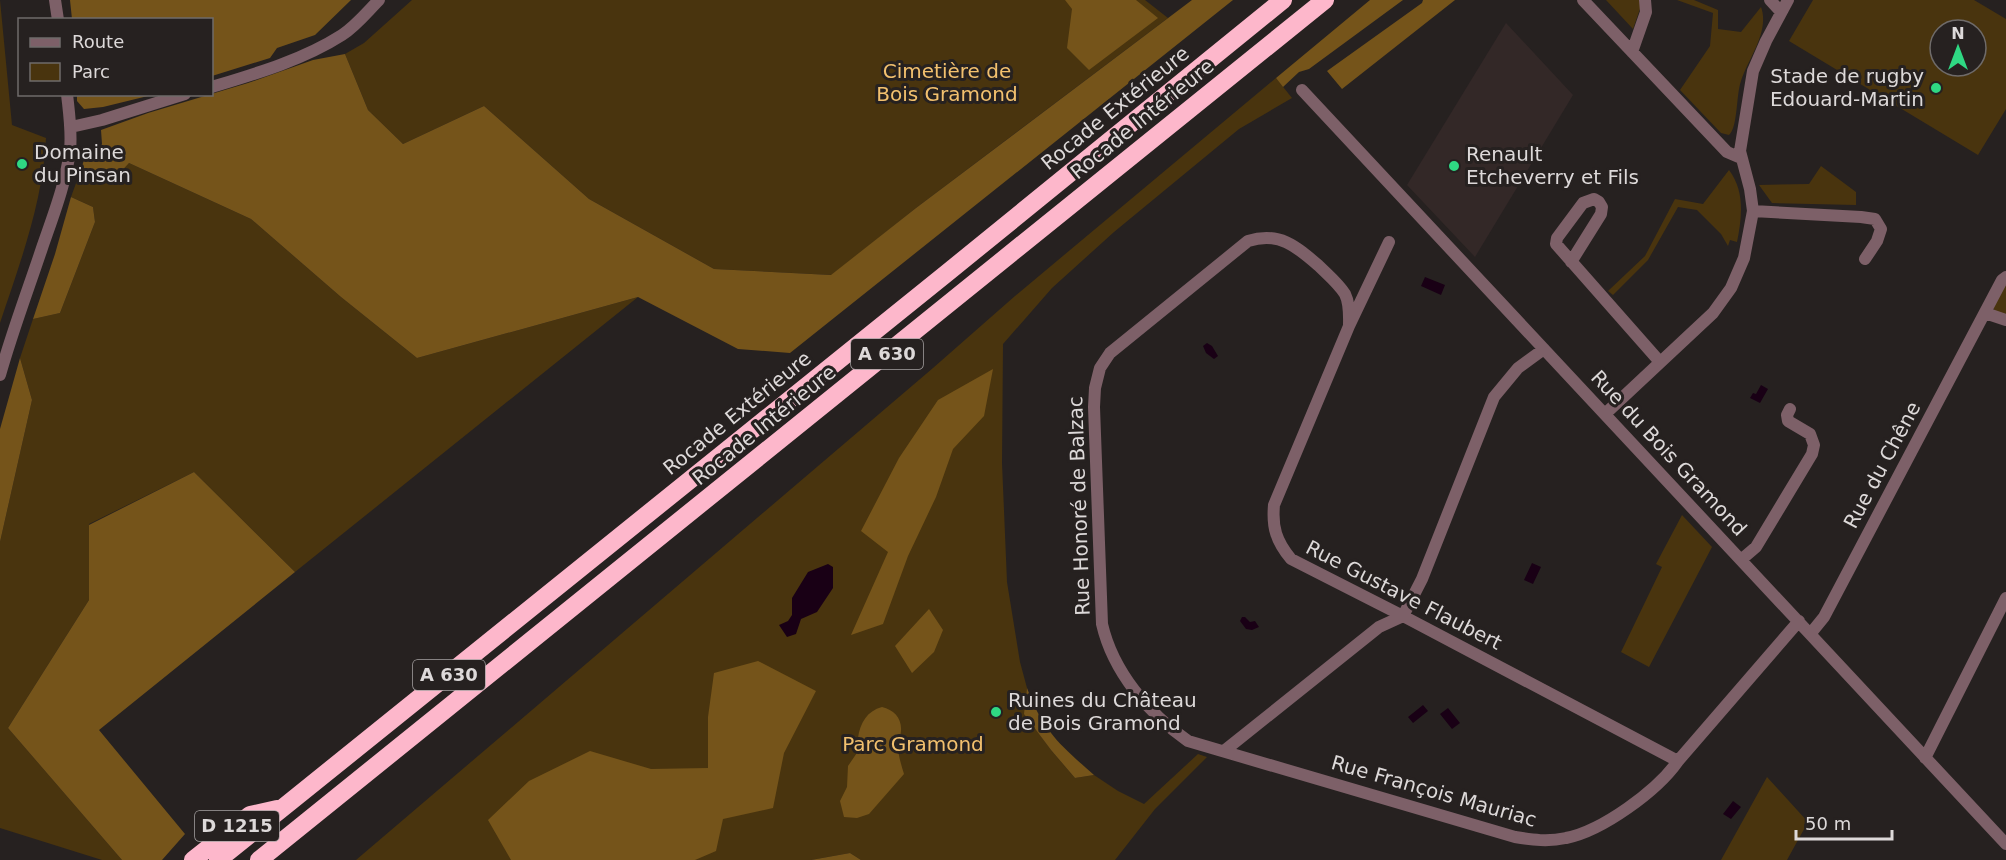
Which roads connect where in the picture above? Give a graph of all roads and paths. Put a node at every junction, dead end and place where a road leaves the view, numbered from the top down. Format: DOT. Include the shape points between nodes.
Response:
graph roads {
  1 [pos="55,0"];
  2 [pos="379,0"];
  3 [pos="1283,0"];
  4 [pos="1325,0"];
  5 [pos="1583,0"];
  6 [pos="1645,0"];
  7 [pos="1770,0"];
  8 [pos="1788,0"];
  9 [pos="1781,12"];
  10 [pos="58,18"];
  11 [pos="1632,52"];
  12 [pos="213,87"];
  13 [pos="1302,90"];
  14 [pos="67,96"];
  15 [pos="179,96"];
  16 [pos="71,127"];
  17 [pos="1741,158"];
  18 [pos="1753,212"];
  19 [pos="1389,242"];
  20 [pos="1865,259"];
  21 [pos="1571,262"];
  22 [pos="2006,277"];
  23 [pos="1985,312"];
  24 [pos="2006,320"];
  25 [pos="1349,326"];
  26 [pos="1545,349"];
  27 [pos="1660,362"];
  28 [pos="0,375"];
  29 [pos="1790,409"];
  30 [pos="1605,414"];
  31 [pos="1742,559"];
  32 [pos="2006,598"];
  33 [pos="1403,615"];
  34 [pos="1798,621"];
  35 [pos="1811,633"];
  36 [pos="1224,751"];
  37 [pos="1925,758"];
  38 [pos="1678,761"];
  39 [pos="287,806"];
  40 [pos="2006,844"];
  41 [pos="193,860"];
  42 [pos="218,860"];
  43 [pos="259,860"];
  1 -- 10 [label="street"];
  2 -- 12 [label="street" via="342,35 321,46"];
  3 -- 39 [label="highway, Rocade Extérieure / A 630"];
  4 -- 43 [label="highway, Rocade Intérieure / A 630"];
  5 -- 11 [label="street"];
  6 -- 11 [label="street" via="1646,12"];
  7 -- 9 [label="street"];
  8 -- 9 [label="street"];
  9 -- 17 [label="street" via="1753,71"];
  11 -- 17 [label="street" via="1727,152"];
  13 -- 26 [label="street, Rue du Bois Gramond"];
  14 -- 16 [label="street"];
  15 -- 16 [label="street"];
  16 -- 28 [label="street" via="70,150 53,217"];
  17 -- 18 [label="street"];
  18 -- 20 [label="street" via="1875,219 1881,229"];
  18 -- 27 [label="street" via="1744,258 1731,288 1713,313"];
  19 -- 25 [label="street, Rue Gustave Flaubert"];
  21 -- 21 [label="street" via="1558,248 1557,238 1583,203 1594,199 1602,207 1601,214"];
  21 -- 27 [label="street"];
  22 -- 23 [label="street, Rue du Chêne"];
  23 -- 24 [label="street"];
  23 -- 35 [label="street, Rue du Chêne" via="1824,617"];
  25 -- 33 [label="street, Rue Gustave Flaubert" via="1274,505 1275,536 1291,559"];
  25 -- 36 [label="street, Rue Honoré de Balzac" via="1349,307 1336,282 1297,247 1267,237 1257,238 1248,241 1129,336 1100,368 1094,407 1102,624 1107,643 1126,678 1168,727 1188,741"];
  26 -- 30 [label="street, Rue du Bois Gramond"];
  26 -- 33 [label="street" via="1518,368 1494,397 1422,579"];
  27 -- 30 [label="street"];
  29 -- 31 [label="street" via="1788,421 1810,434 1812,454 1756,547"];
  30 -- 31 [label="street, Rue du Bois Gramond"];
  31 -- 34 [label="street, Rue du Bois Gramond"];
  32 -- 37 [label="street"];
  33 -- 36 [label="street" via="1379,627"];
  33 -- 38 [label="street, Rue Gustave Flaubert"];
  34 -- 35 [label="street, Rue du Bois Gramond"];
  34 -- 38 [label="street, Rue François Mauriac"];
  35 -- 37 [label="street, Rue du Bois Gramond"];
  36 -- 38 [label="street, Rue François Mauriac" via="1515,837 1542,841 1568,838 1611,819 1668,776"];
  37 -- 40 [label="street, Rue du Bois Gramond"];
  39 -- 41 [label="highway, D 1215" via="250,816"];
  39 -- 42 [label="highway, Rocade Extérieure / A 630"];
}
